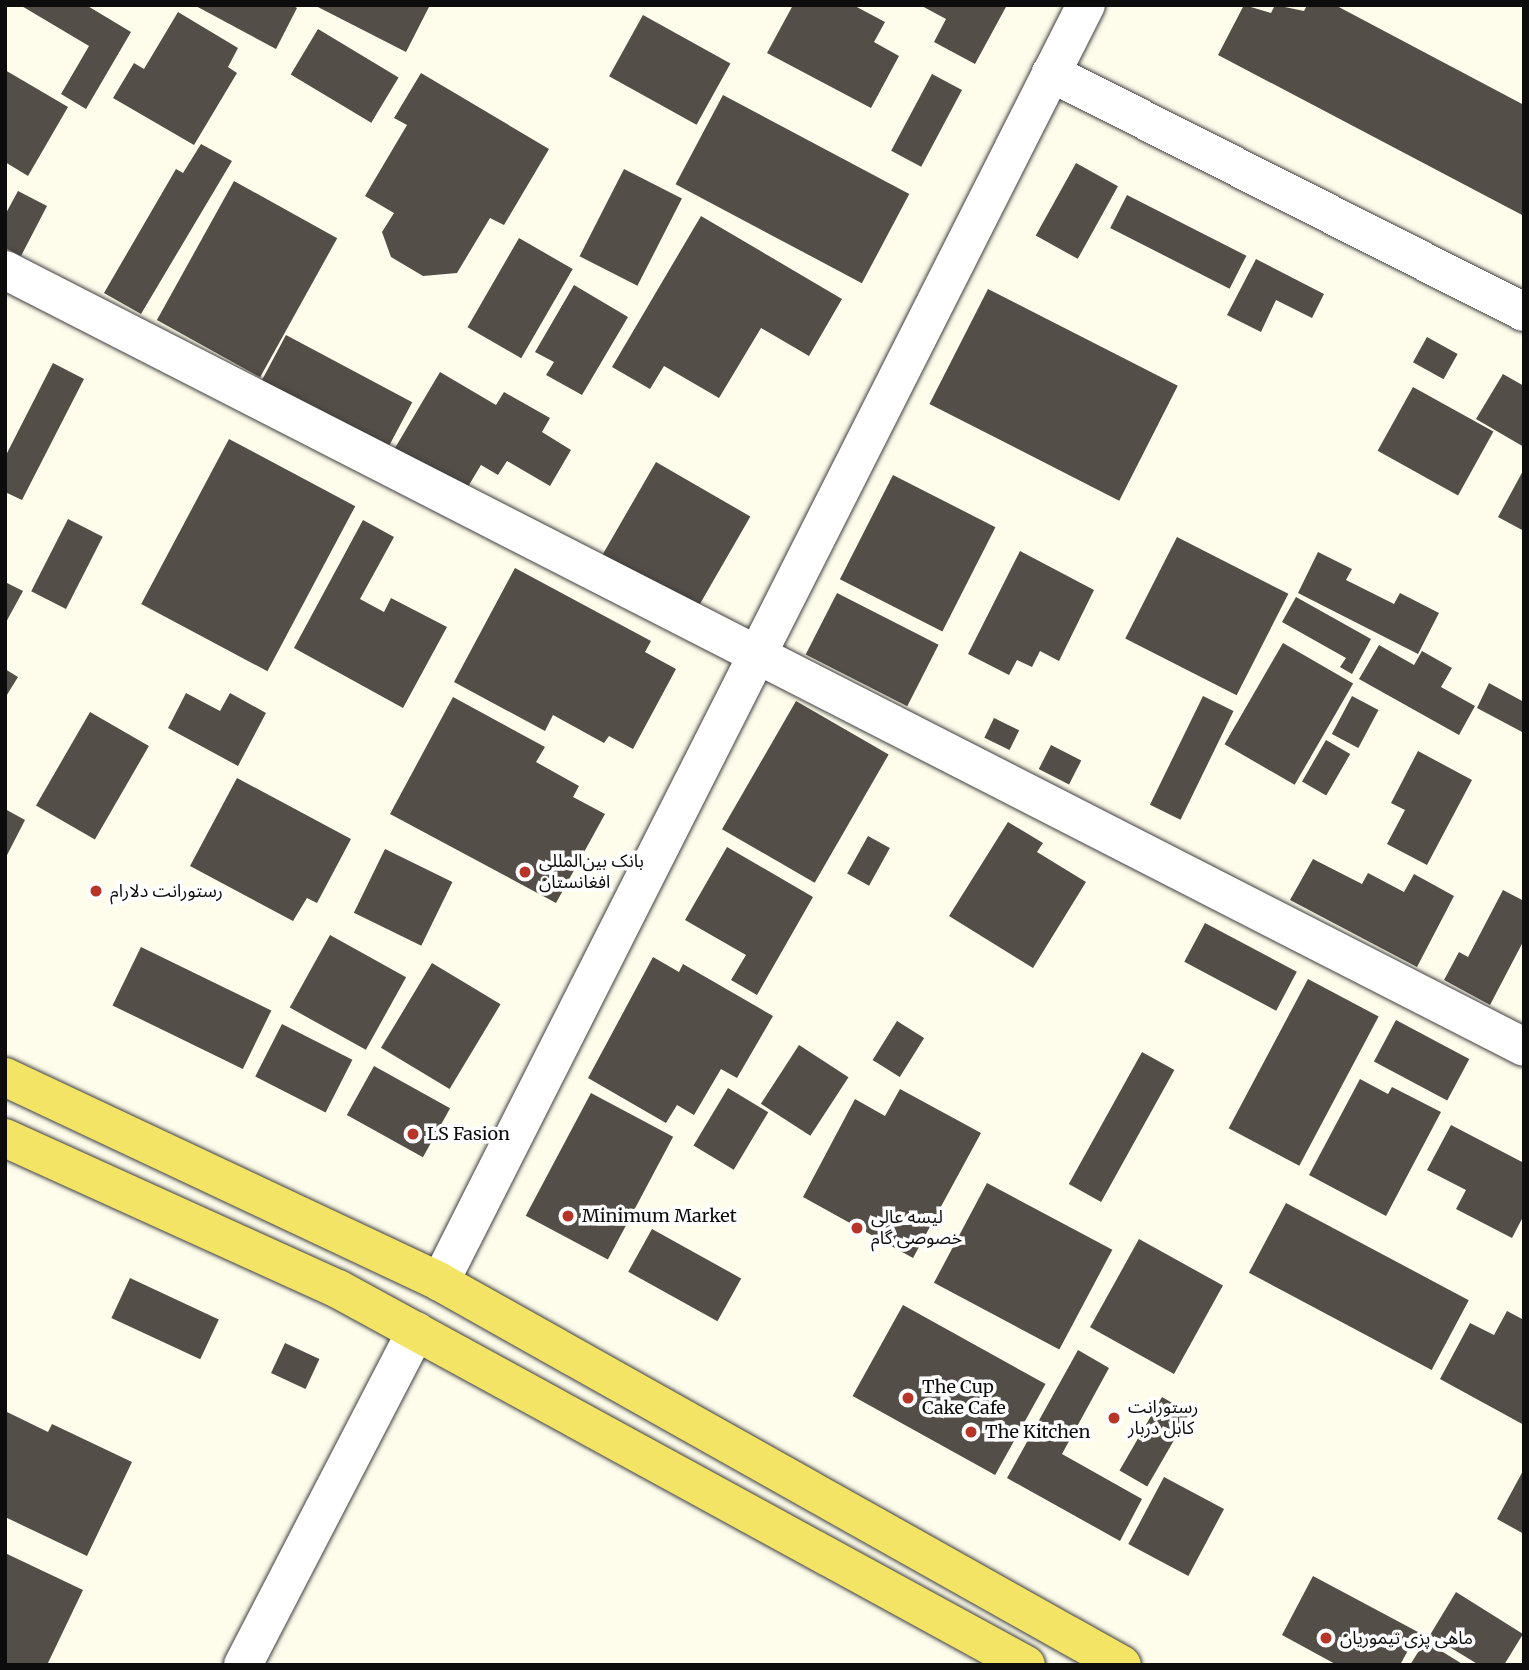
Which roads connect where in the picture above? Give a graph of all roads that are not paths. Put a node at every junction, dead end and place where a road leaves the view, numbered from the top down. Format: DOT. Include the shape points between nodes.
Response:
graph roads {
  1 [pos="1086,5"];
  2 [pos="1051,73"];
  3 [pos="5,270"];
  4 [pos="1524,313"];
  5 [pos="758,650"];
  6 [pos="1524,1047"];
  7 [pos="5,1077"];
  8 [pos="5,1138"];
  9 [pos="440,1282"];
  10 [pos="416,1331"];
  11 [pos="243,1665"];
  12 [pos="1026,1665"];
  13 [pos="1122,1665"];
  1 -- 2 [label="street"];
  2 -- 4 [label="street"];
  2 -- 5 [label="street"];
  3 -- 5 [label="street"];
  5 -- 6 [label="street"];
  5 -- 9 [label="street"];
  7 -- 9 [label="main road"];
  8 -- 10 [label="main road"];
  9 -- 13 [label="main road"];
  10 -- 11 [label="street"];
  10 -- 12 [label="main road"];
}
